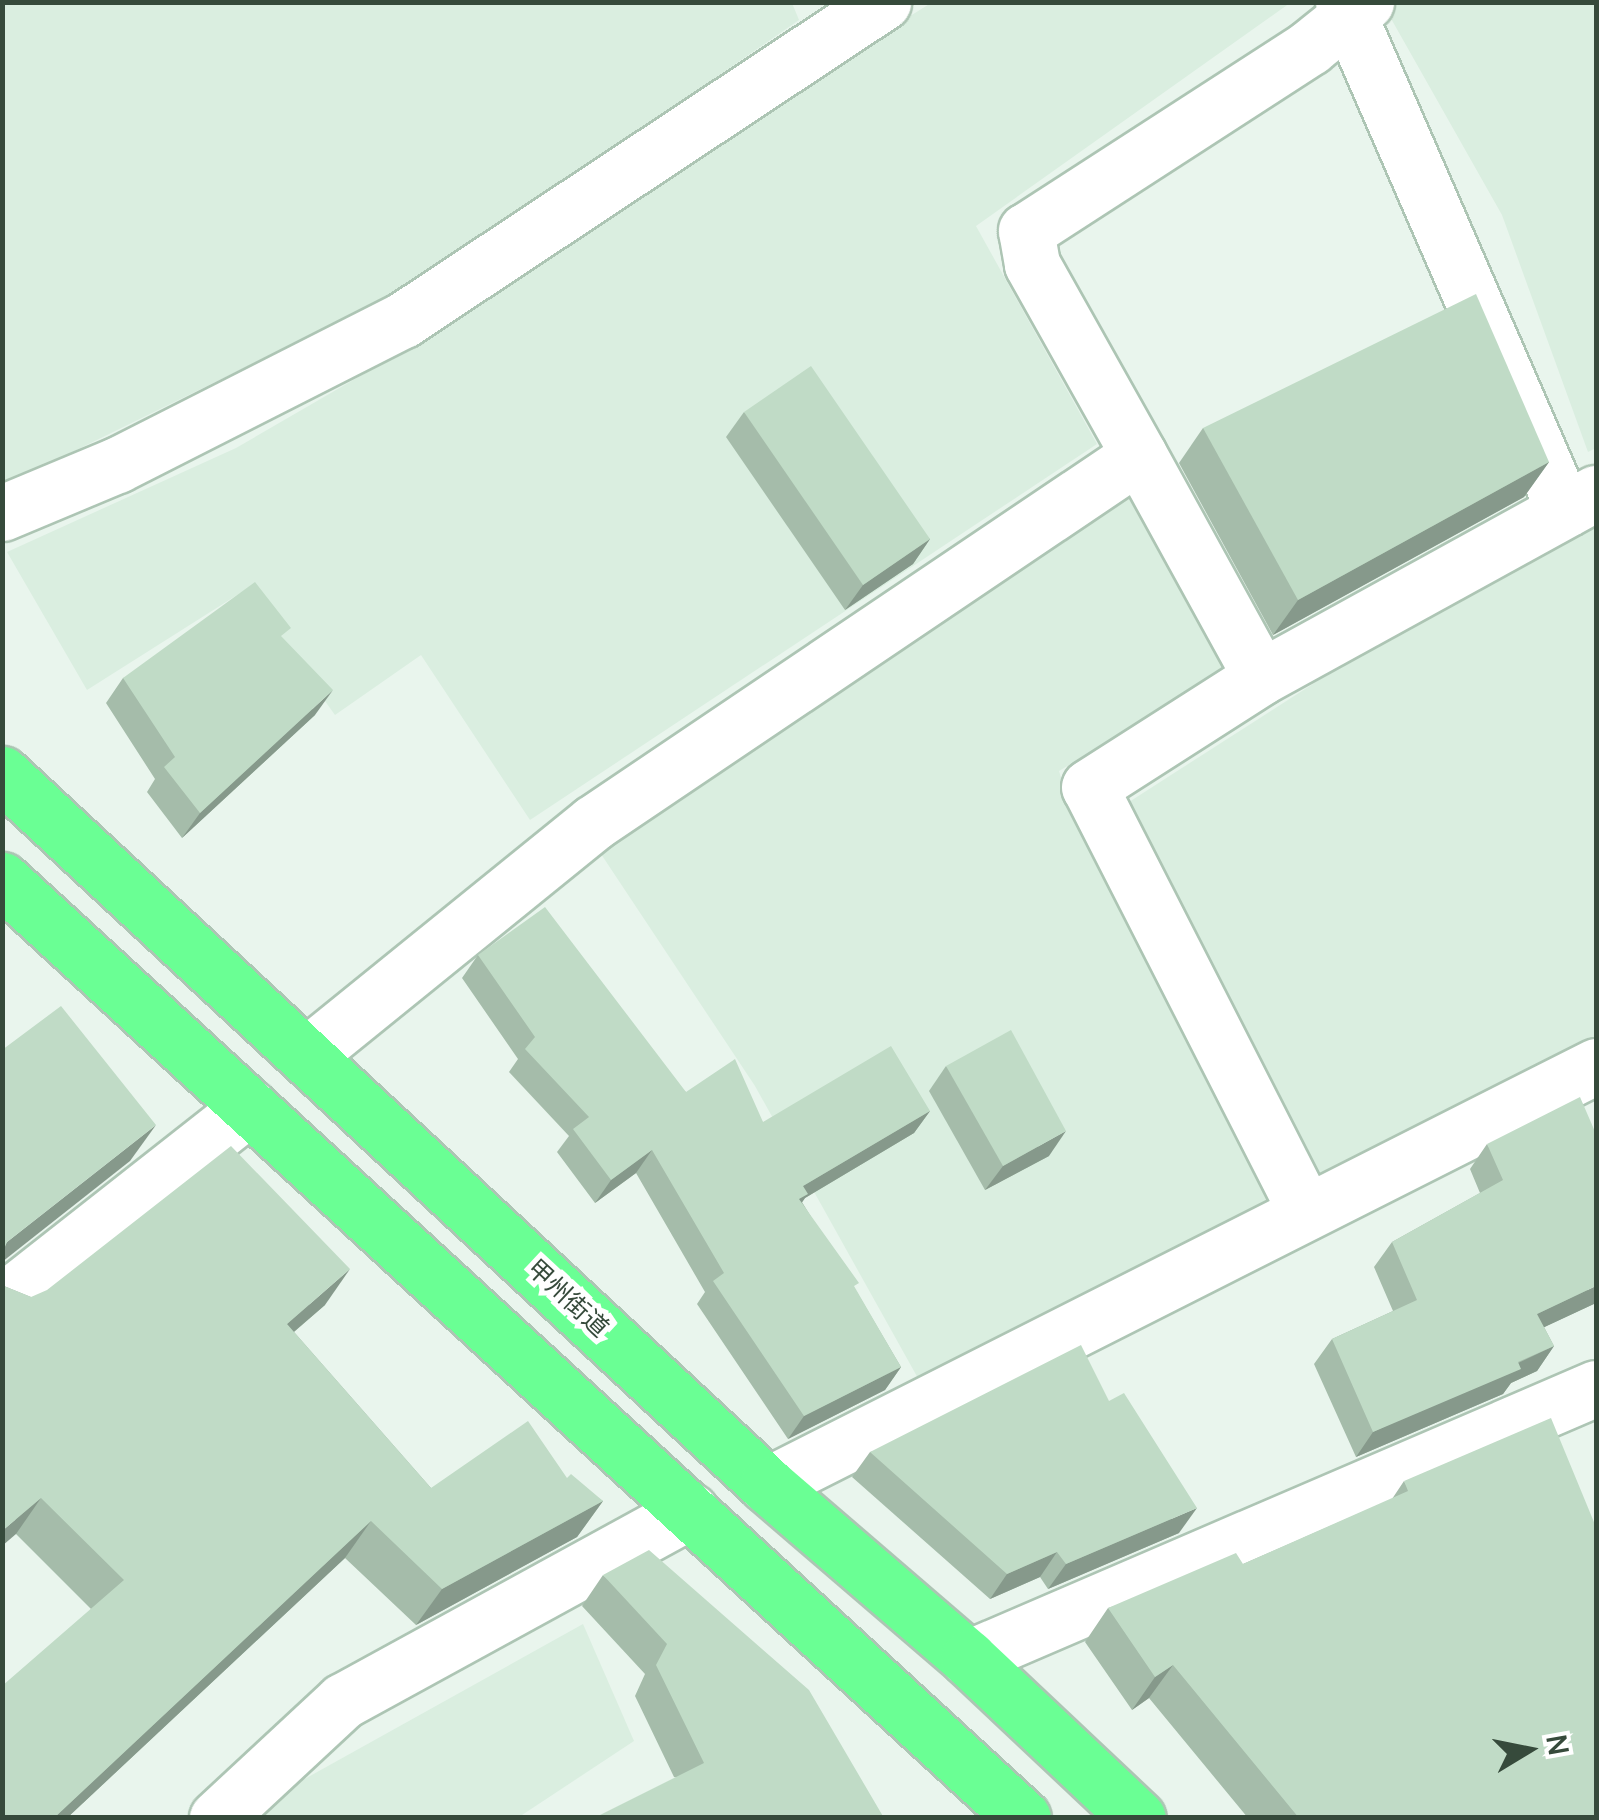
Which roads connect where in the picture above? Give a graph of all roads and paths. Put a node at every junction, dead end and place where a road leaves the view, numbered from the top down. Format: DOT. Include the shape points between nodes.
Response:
graph roads {
  1 [pos="883,2"];
  2 [pos="1353,7"];
  3 [pos="824,20"];
  4 [pos="1139,455"];
  5 [pos="1580,501"];
  6 [pos="2,513"];
  7 [pos="1260,677"];
  8 [pos="2,774"];
  9 [pos="2,880"];
  10 [pos="308,1054"];
  11 [pos="1596,1066"];
  12 [pos="250,1106"];
  13 [pos="1306,1212"];
  14 [pos="2,1302"];
  15 [pos="1596,1388"];
  16 [pos="767,1484"];
  17 [pos="690,1511"];
  18 [pos="968,1658"];
  19 [pos="217,1818"];
  20 [pos="1023,1818"];
  21 [pos="1138,1818"];
  1 -- 3 [label="street"];
  2 -- 4 [label="street" via="1026,231 1032,264"];
  2 -- 5 [label="street" via="1468,302"];
  3 -- 6 [label="street" via="403,320 116,465"];
  4 -- 7 [label="street"];
  4 -- 10 [label="street" via="592,823"];
  5 -- 7 [label="street"];
  7 -- 13 [label="street" via="1089,787"];
  8 -- 10 [label="highway, 甲州街道"];
  9 -- 12 [label="highway"];
  10 -- 16 [label="highway, 甲州街道"];
  11 -- 13 [label="street"];
  12 -- 14 [label="street"];
  12 -- 17 [label="highway"];
  13 -- 16 [label="street"];
  15 -- 18 [label="street"];
  16 -- 18 [label="highway, 甲州街道"];
  17 -- 19 [label="street" via="343,1701"];
  17 -- 20 [label="highway"];
  18 -- 21 [label="highway, 甲州街道"];
}
